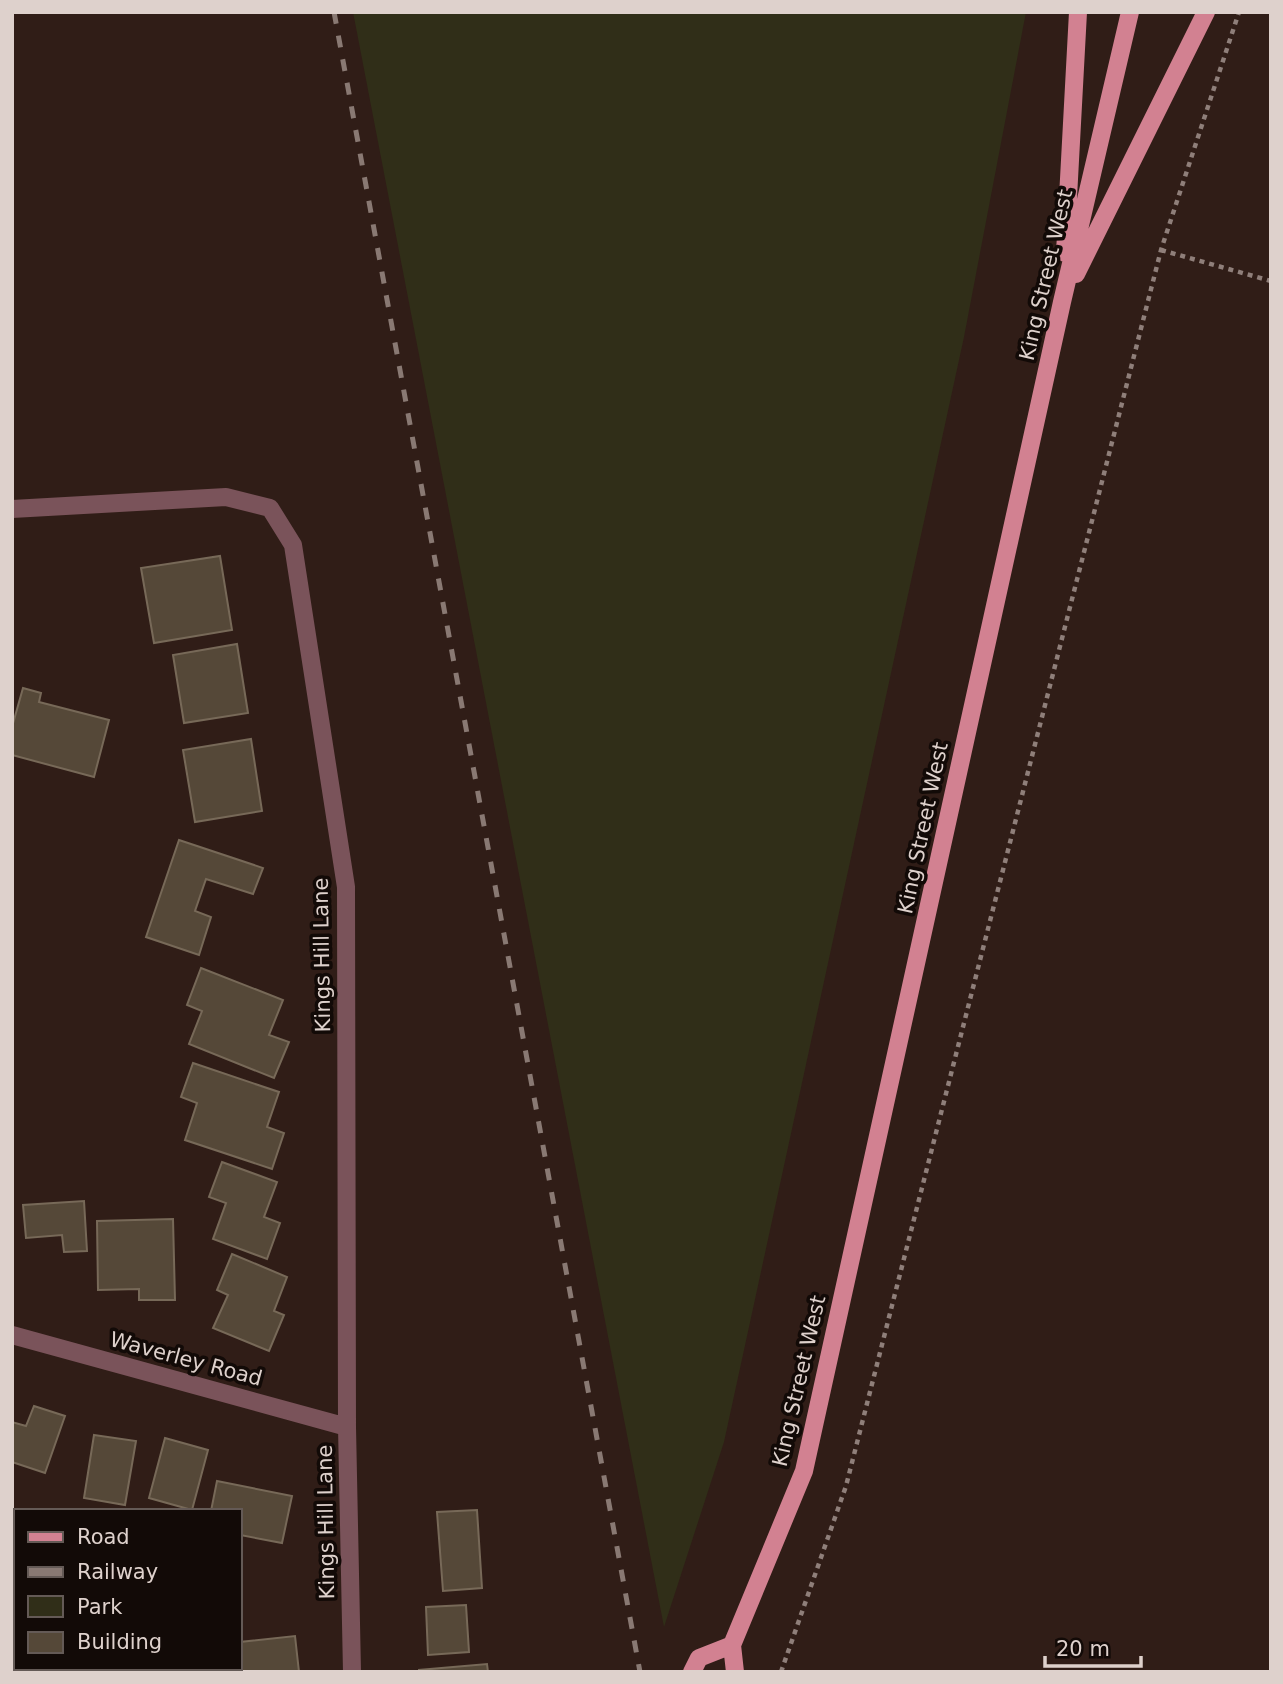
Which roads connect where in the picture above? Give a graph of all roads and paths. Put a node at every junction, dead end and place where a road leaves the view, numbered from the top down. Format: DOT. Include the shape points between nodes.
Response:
graph roads {
  1 [pos="1078,12"];
  2 [pos="1130,12"];
  3 [pos="1206,12"];
  4 [pos="1239,12"];
  5 [pos="1161,250"];
  6 [pos="1271,281"];
  7 [pos="1062,302"];
  8 [pos="12,509"];
  9 [pos="12,1335"];
  10 [pos="347,1427"];
  11 [pos="732,1645"];
  12 [pos="352,1672"];
  13 [pos="692,1672"];
  14 [pos="735,1672"];
  15 [pos="781,1672"];
  1 -- 7 [label="main road"];
  2 -- 7 [label="main road, King Street West"];
  3 -- 7 [label="main road"];
  4 -- 5 [label="path"];
  5 -- 6 [label="path"];
  5 -- 15 [label="path" via="846,1486"];
  7 -- 11 [label="main road, King Street West" via="804,1471"];
  8 -- 10 [label="street, Kings Hill Lane" via="226,496 270,508 293,545 346,887"];
  9 -- 10 [label="street, Waverley Road"];
  10 -- 12 [label="street, Kings Hill Lane"];
  11 -- 13 [label="main road" via="699,1658"];
  11 -- 14 [label="main road, King Street West"];
}
